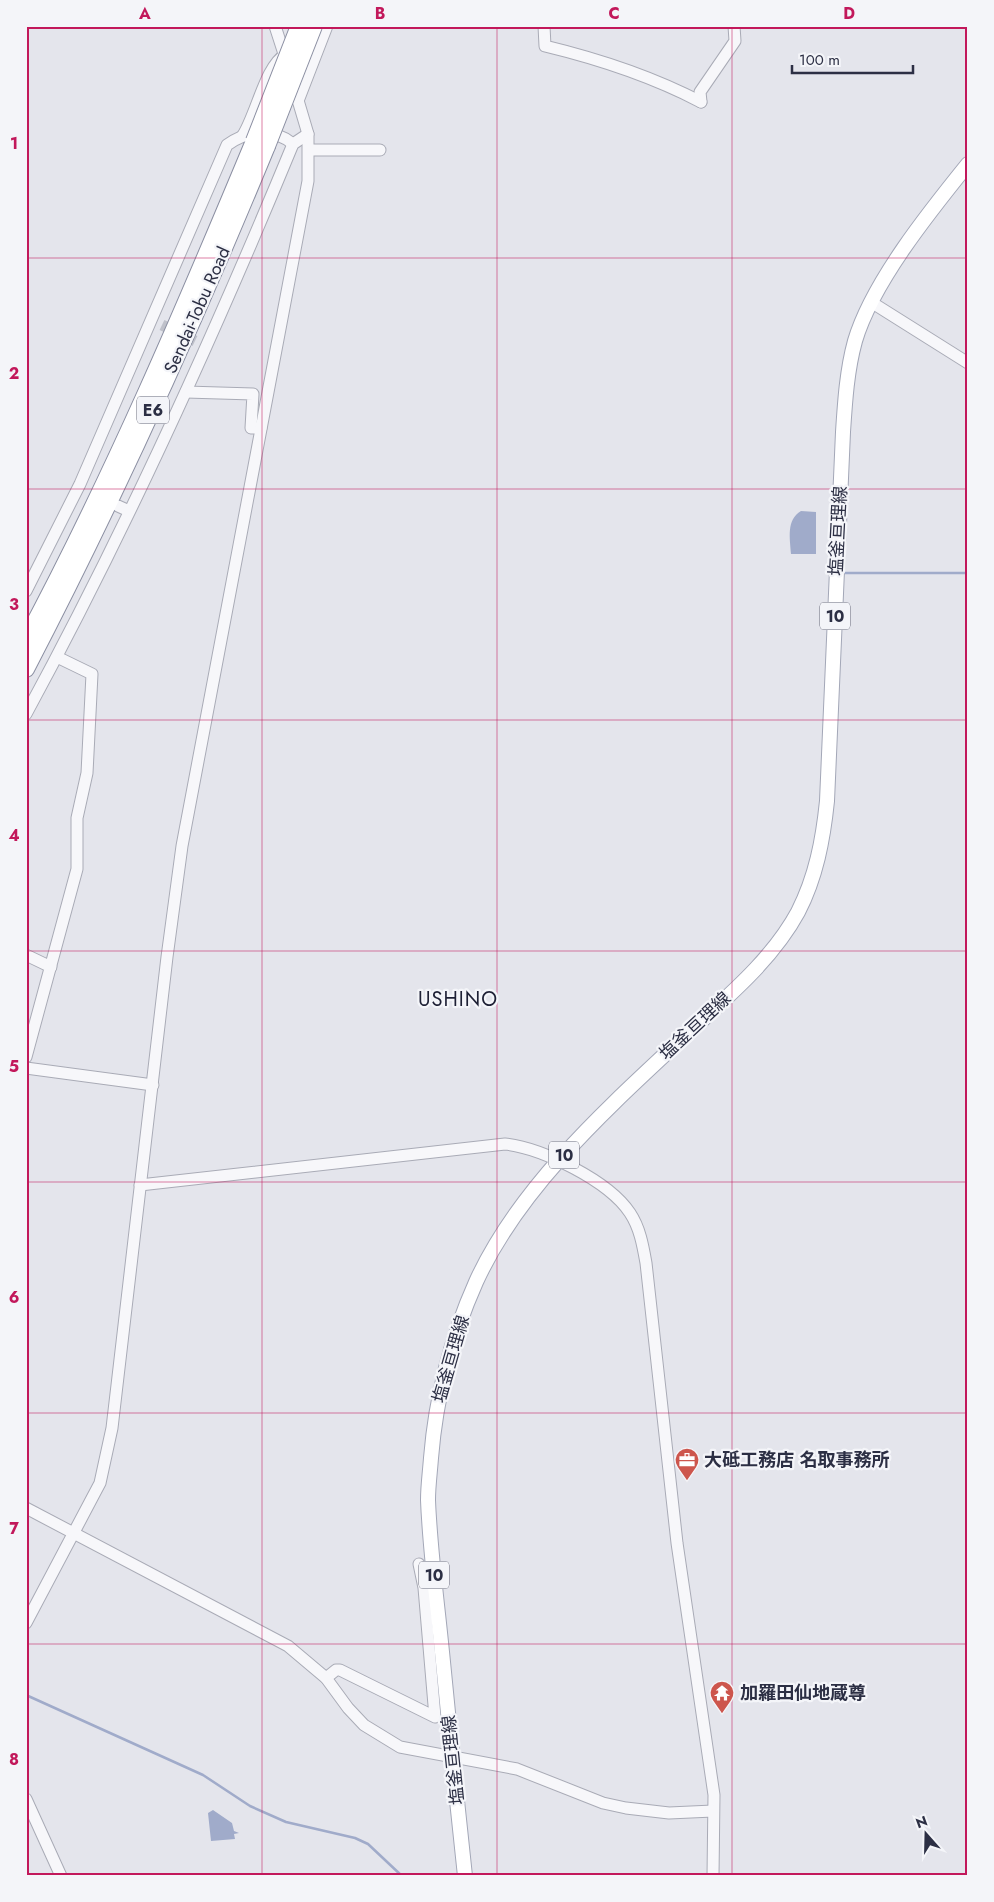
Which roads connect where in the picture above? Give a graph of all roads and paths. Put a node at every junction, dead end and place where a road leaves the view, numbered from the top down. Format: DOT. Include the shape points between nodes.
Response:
graph roads {
  1 [pos="275,26"];
  2 [pos="299,26"];
  3 [pos="314,26"];
  4 [pos="327,26"];
  5 [pos="544,26"];
  6 [pos="734,26"];
  7 [pos="285,55"];
  8 [pos="298,101"];
  9 [pos="308,134"];
  10 [pos="255,140"];
  11 [pos="293,144"];
  12 [pos="309,150"];
  13 [pos="380,150"];
  14 [pos="968,164"];
  15 [pos="871,302"];
  16 [pos="968,363"];
  17 [pos="186,392"];
  18 [pos="261,428"];
  19 [pos="118,506"];
  20 [pos="130,511"];
  21 [pos="26,591"];
  22 [pos="26,639"];
  23 [pos="57,657"];
  24 [pos="26,669"];
  25 [pos="26,714"];
  26 [pos="26,955"];
  27 [pos="51,968"];
  28 [pos="26,1057"];
  29 [pos="26,1068"];
  30 [pos="154,1085"];
  31 [pos="558,1162"];
  32 [pos="140,1185"];
  33 [pos="26,1508"];
  34 [pos="74,1533"];
  35 [pos="419,1564"];
  36 [pos="26,1623"];
  37 [pos="326,1678"];
  38 [pos="452,1758"];
  39 [pos="26,1798"];
  40 [pos="714,1811"];
  41 [pos="61,1876"];
  42 [pos="465,1876"];
  43 [pos="712,1876"];
  1 -- 7 [label="street"];
  2 -- 10 [label="highway, Sendai-Tobu Road / E6, bridge"];
  3 -- 10 [label="highway, Sendai-Tobu Road / E6, bridge"];
  4 -- 8 [label="street"];
  5 -- 6 [label="street" via="545,46 610,63 701,102 700,92 735,41"];
  7 -- 8 [label="street"];
  7 -- 10 [label="street" via="278,58 272,69 251,122"];
  8 -- 9 [label="street"];
  9 -- 11 [label="street"];
  9 -- 12 [label="street"];
  10 -- 11 [label="street" via="251,133 282,135"];
  10 -- 21 [label="street" via="227,145 157,323 83,490"];
  10 -- 22 [label="highway, Sendai-Tobu Road / E6" via="174,331 111,468"];
  10 -- 24 [label="highway, Sendai-Tobu Road / E6" via="194,318 129,463"];
  11 -- 17 [label="street" via="244,262 200,344"];
  12 -- 13 [label="street"];
  12 -- 18 [label="street" via="306,190"];
  14 -- 15 [label="main road, 塩釜亘理線 / 10" via="886,275"];
  15 -- 16 [label="street"];
  15 -- 31 [label="main road, 塩釜亘理線 / 10" via="855,340 844,408 827,801 819,858 810,885 797,913 761,963"];
  17 -- 18 [label="street" via="253,394 251,428"];
  17 -- 20 [label="street"];
  18 -- 30 [label="street" via="182,846"];
  19 -- 20 [label="street"];
  20 -- 23 [label="street"];
  23 -- 25 [label="street"];
  23 -- 27 [label="street" via="92,674 87,773 77,818 77,868"];
  26 -- 27 [label="street"];
  27 -- 28 [label="street"];
  29 -- 30 [label="street"];
  30 -- 32 [label="street"];
  31 -- 32 [label="street" via="519,1145 491,1144"];
  31 -- 38 [label="main road, 塩釜亘理線 / 10" via="514,1215 477,1280 458,1327 441,1384 428,1497"];
  31 -- 40 [label="street" via="597,1182 617,1197 640,1232 670,1489"];
  32 -- 34 [label="street" via="112,1428 100,1483"];
  33 -- 34 [label="street"];
  34 -- 36 [label="street"];
  34 -- 37 [label="street" via="281,1641"];
  35 -- 37 [label="street" via="435,1717 340,1670"];
  37 -- 38 [label="street" via="348,1708 381,1738 400,1747"];
  38 -- 40 [label="street" via="517,1769 603,1803 626,1808 669,1813"];
  38 -- 42 [label="main road, 塩釜亘理線 / 10"];
  39 -- 41 [label="street"];
  40 -- 43 [label="street"];
}
